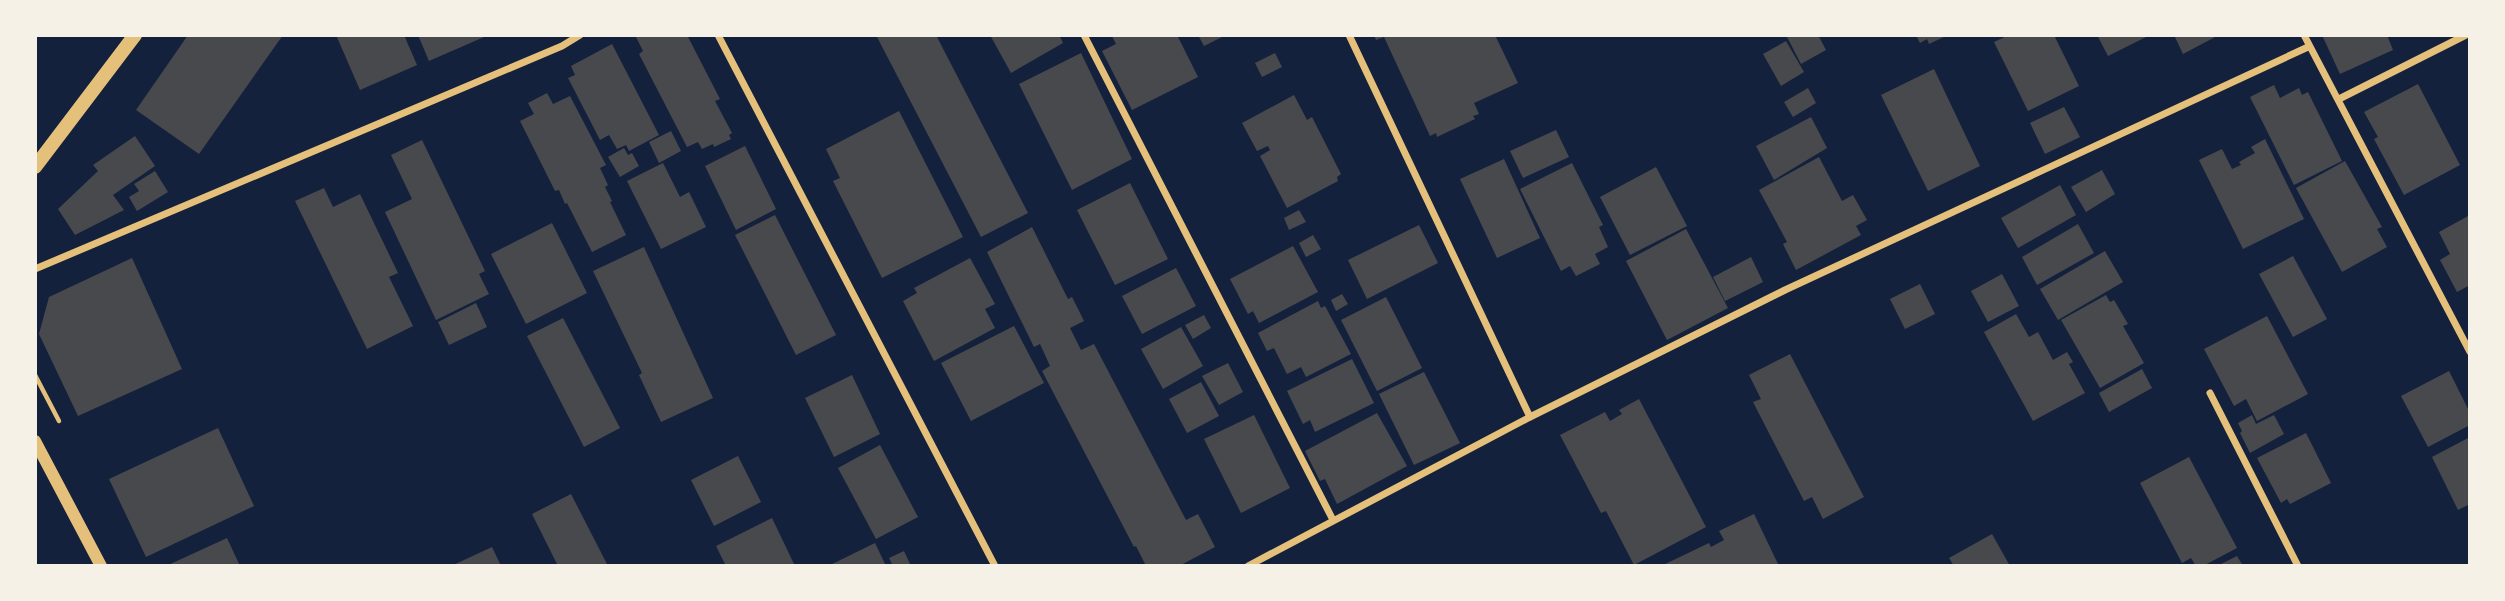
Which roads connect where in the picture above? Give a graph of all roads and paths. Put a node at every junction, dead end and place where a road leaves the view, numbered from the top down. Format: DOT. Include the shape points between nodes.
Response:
graph roads {
  1 [pos="135,35"];
  2 [pos="580,35"];
  3 [pos="718,35"];
  4 [pos="1084,35"];
  5 [pos="1349,35"];
  6 [pos="2304,35"];
  7 [pos="2466,35"];
  8 [pos="2308,47"];
  9 [pos="2339,99"];
  10 [pos="35,167"];
  11 [pos="35,269"];
  12 [pos="2470,352"];
  13 [pos="2210,393"];
  14 [pos="1530,417"];
  15 [pos="35,441"];
  16 [pos="1333,520"];
  17 [pos="101,566"];
  18 [pos="995,566"];
  19 [pos="1248,566"];
  20 [pos="2298,566"];
  1 -- 10 [label="main road"];
  2 -- 11 [label="street"];
  3 -- 18 [label="street"];
  4 -- 16 [label="street"];
  5 -- 14 [label="street"];
  6 -- 8 [label="street"];
  7 -- 9 [label="street"];
  8 -- 9 [label="street"];
  8 -- 14 [label="street" via="1798,284"];
  9 -- 12 [label="street"];
  13 -- 20 [label="street"];
  14 -- 16 [label="street"];
  15 -- 17 [label="street"];
  16 -- 19 [label="street"];
}
